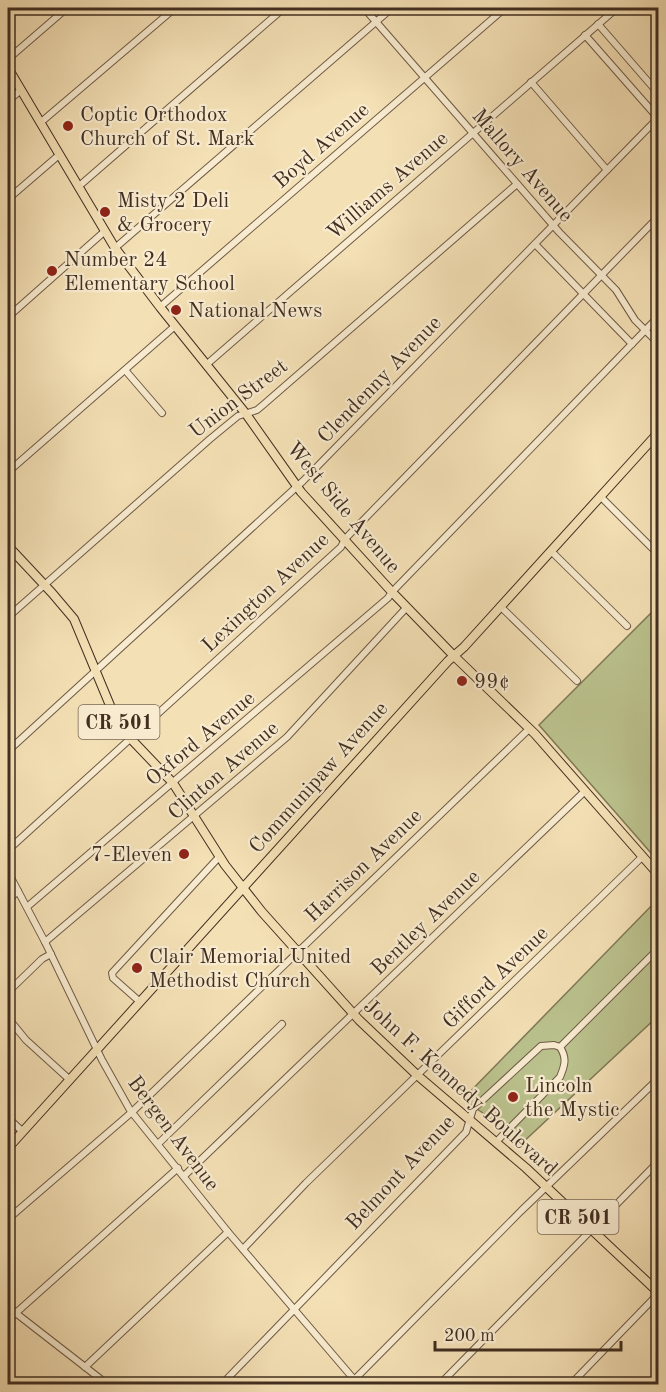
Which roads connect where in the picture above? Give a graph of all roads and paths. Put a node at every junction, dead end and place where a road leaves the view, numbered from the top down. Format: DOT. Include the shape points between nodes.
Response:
graph roads {
  1 [pos="67,8"];
  2 [pos="175,8"];
  3 [pos="284,8"];
  4 [pos="364,8"];
  5 [pos="392,8"];
  6 [pos="505,8"];
  7 [pos="617,8"];
  8 [pos="376,21"];
  9 [pos="598,24"];
  10 [pos="585,35"];
  11 [pos="8,59"];
  12 [pos="8,68"];
  13 [pos="425,77"];
  14 [pos="531,82"];
  15 [pos="21,90"];
  16 [pos="658,93"];
  17 [pos="8,101"];
  18 [pos="658,118"];
  19 [pos="40,123"];
  20 [pos="473,133"];
  21 [pos="60,155"];
  22 [pos="607,170"];
  23 [pos="517,184"];
  24 [pos="78,187"];
  25 [pos="8,199"];
  26 [pos="658,217"];
  27 [pos="553,225"];
  28 [pos="105,231"];
  29 [pos="535,244"];
  30 [pos="115,248"];
  31 [pos="602,274"];
  32 [pos="583,294"];
  33 [pos="160,307"];
  34 [pos="8,317"];
  35 [pos="658,317"];
  36 [pos="175,326"];
  37 [pos="645,331"];
  38 [pos="658,343"];
  39 [pos="632,344"];
  40 [pos="206,365"];
  41 [pos="125,370"];
  42 [pos="162,413"];
  43 [pos="246,414"];
  44 [pos="658,433"];
  45 [pos="651,443"];
  46 [pos="658,450"];
  47 [pos="8,472"];
  48 [pos="297,486"];
  49 [pos="601,496"];
  50 [pos="345,539"];
  51 [pos="8,546"];
  52 [pos="551,551"];
  53 [pos="658,554"];
  54 [pos="44,584"];
  55 [pos="392,592"];
  56 [pos="500,606"];
  57 [pos="407,607"];
  58 [pos="8,617"];
  59 [pos="627,626"];
  60 [pos="454,656"];
  61 [pos="96,671"];
  62 [pos="578,681"];
  63 [pos="529,729"];
  64 [pos="131,738"];
  65 [pos="8,751"];
  66 [pos="173,783"];
  67 [pos="585,791"];
  68 [pos="194,816"];
  69 [pos="8,850"];
  70 [pos="220,856"];
  71 [pos="643,856"];
  72 [pos="8,872"];
  73 [pos="658,874"];
  74 [pos="242,888"];
  75 [pos="18,891"];
  76 [pos="8,900"];
  77 [pos="27,907"];
  78 [pos="45,942"];
  79 [pos="658,948"];
  80 [pos="298,951"];
  81 [pos="51,954"];
  82 [pos="8,992"];
  83 [pos="139,1001"];
  84 [pos="353,1014"];
  85 [pos="8,1018"];
  86 [pos="282,1024"];
  87 [pos="560,1047"];
  88 [pos="97,1049"];
  89 [pos="417,1075"];
  90 [pos="658,1079"];
  91 [pos="70,1080"];
  92 [pos="132,1112"];
  93 [pos="8,1118"];
  94 [pos="470,1121"];
  95 [pos="22,1131"];
  96 [pos="496,1142"];
  97 [pos="159,1143"];
  98 [pos="8,1148"];
  99 [pos="658,1162"];
  100 [pos="178,1168"];
  101 [pos="184,1176"];
  102 [pos="546,1188"];
  103 [pos="8,1219"];
  104 [pos="592,1230"];
  105 [pos="228,1232"];
  106 [pos="243,1249"];
  107 [pos="658,1293"];
  108 [pos="8,1307"];
  109 [pos="293,1309"];
  110 [pos="15,1313"];
  111 [pos="8,1320"];
  112 [pos="85,1367"];
  113 [pos="356,1382"];
  114 [pos="106,1384"];
  115 [pos="222,1384"];
  116 [pos="441,1384"];
  117 [pos="571,1384"];
  1 -- 11 [label="street"];
  2 -- 19 [label="street"];
  3 -- 24 [label="street"];
  4 -- 8 [label="street, Mallory Avenue"];
  5 -- 8 [label="street"];
  6 -- 13 [label="street, Boyd Avenue"];
  7 -- 9 [label="street, Williams Avenue"];
  8 -- 13 [label="street, Mallory Avenue"];
  8 -- 30 [label="street"];
  9 -- 10 [label="street, Williams Avenue"];
  9 -- 16 [label="street"];
  10 -- 14 [label="street, Williams Avenue"];
  10 -- 18 [label="street"];
  12 -- 15 [label="main road, West Side Avenue"];
  13 -- 20 [label="street, Mallory Avenue"];
  13 -- 33 [label="street, Boyd Avenue"];
  14 -- 20 [label="street, Williams Avenue"];
  14 -- 22 [label="street"];
  15 -- 17 [label="street"];
  15 -- 19 [label="main road, West Side Avenue"];
  18 -- 22 [label="street, Clendenny Avenue"];
  19 -- 21 [label="main road, West Side Avenue"];
  20 -- 23 [label="street, Mallory Avenue"];
  20 -- 40 [label="street, Williams Avenue"];
  21 -- 24 [label="main road, West Side Avenue"];
  21 -- 25 [label="street"];
  22 -- 27 [label="street, Clendenny Avenue"];
  23 -- 27 [label="street, Mallory Avenue"];
  23 -- 43 [label="street, Union Street" via="263,405"];
  24 -- 28 [label="main road, West Side Avenue"];
  26 -- 31 [label="street, Lexington Avenue"];
  27 -- 29 [label="street, Clendenny Avenue"];
  27 -- 31 [label="street, Mallory Avenue"];
  28 -- 30 [label="main road, West Side Avenue"];
  28 -- 34 [label="street"];
  29 -- 32 [label="street"];
  29 -- 48 [label="street, Clendenny Avenue"];
  30 -- 33 [label="main road, West Side Avenue"];
  31 -- 32 [label="street, Lexington Avenue"];
  31 -- 37 [label="street, Mallory Avenue"];
  32 -- 39 [label="street"];
  32 -- 50 [label="street, Lexington Avenue"];
  33 -- 36 [label="main road, West Side Avenue"];
  35 -- 37 [label="street, Oxford Avenue"];
  36 -- 40 [label="main road, West Side Avenue"];
  36 -- 41 [label="street"];
  37 -- 38 [label="street, Mallory Avenue"];
  37 -- 39 [label="street, Oxford Avenue"];
  39 -- 55 [label="street, Oxford Avenue"];
  40 -- 43 [label="main road, West Side Avenue"];
  41 -- 42 [label="street"];
  41 -- 47 [label="street"];
  43 -- 48 [label="main road, West Side Avenue"];
  43 -- 54 [label="street, Union Street" via="219,431"];
  44 -- 45 [label="main road, Communipaw Avenue"];
  45 -- 46 [label="street"];
  45 -- 49 [label="main road, Communipaw Avenue"];
  48 -- 50 [label="main road, West Side Avenue"];
  48 -- 61 [label="street, Clendenny Avenue"];
  49 -- 52 [label="main road, Communipaw Avenue"];
  49 -- 53 [label="street"];
  50 -- 55 [label="main road, West Side Avenue"];
  50 -- 64 [label="street, Lexington Avenue" via="341,547"];
  51 -- 54 [label="main road, John F. Kennedy Boulevard / CR 501"];
  52 -- 56 [label="main road, Communipaw Avenue"];
  52 -- 59 [label="street"];
  54 -- 58 [label="street, Union Street"];
  54 -- 61 [label="main road, John F. Kennedy Boulevard / CR 501" via="74,619"];
  55 -- 57 [label="main road, West Side Avenue"];
  55 -- 66 [label="street, Oxford Avenue"];
  56 -- 60 [label="main road, Communipaw Avenue"];
  56 -- 62 [label="street"];
  57 -- 60 [label="main road, West Side Avenue"];
  57 -- 68 [label="street, Clinton Avenue" via="287,737"];
  60 -- 63 [label="main road, West Side Avenue"];
  60 -- 74 [label="main road, Communipaw Avenue"];
  61 -- 64 [label="main road, John F. Kennedy Boulevard / CR 501" via="114,716"];
  61 -- 65 [label="street, Clendenny Avenue"];
  63 -- 67 [label="main road, West Side Avenue"];
  63 -- 80 [label="street, Harrison Avenue"];
  64 -- 66 [label="main road, John F. Kennedy Boulevard / CR 501"];
  64 -- 69 [label="street, Lexington Avenue"];
  66 -- 68 [label="main road, John F. Kennedy Boulevard / CR 501"];
  66 -- 77 [label="street, Oxford Avenue"];
  67 -- 71 [label="main road, West Side Avenue"];
  67 -- 84 [label="street, Bentley Avenue"];
  68 -- 70 [label="main road, John F. Kennedy Boulevard / CR 501"];
  68 -- 78 [label="street, Clinton Avenue"];
  70 -- 74 [label="main road, John F. Kennedy Boulevard / CR 501"];
  70 -- 83 [label="street" via="112,973"];
  71 -- 73 [label="main road, West Side Avenue"];
  71 -- 89 [label="street, Gifford Avenue"];
  72 -- 75 [label="street, Bergen Avenue"];
  74 -- 80 [label="main road, John F. Kennedy Boulevard / CR 501"];
  74 -- 83 [label="main road, Communipaw Avenue"];
  75 -- 76 [label="street"];
  75 -- 77 [label="street, Bergen Avenue"];
  77 -- 78 [label="street, Bergen Avenue"];
  78 -- 81 [label="street, Bergen Avenue"];
  79 -- 87 [label="street"];
  80 -- 84 [label="main road, John F. Kennedy Boulevard / CR 501"];
  80 -- 92 [label="street, Harrison Avenue"];
  81 -- 82 [label="street"];
  81 -- 88 [label="street, Bergen Avenue"];
  83 -- 88 [label="main road, Communipaw Avenue"];
  84 -- 89 [label="main road, John F. Kennedy Boulevard / CR 501"];
  84 -- 101 [label="street, Bentley Avenue"];
  85 -- 91 [label="street"];
  86 -- 97 [label="street"];
  87 -- 94 [label="street, Belmont Avenue" via="541,1046 473,1109"];
  87 -- 96 [label="street" via="565,1065 560,1077"];
  88 -- 91 [label="main road, Communipaw Avenue"];
  88 -- 92 [label="street, Bergen Avenue"];
  89 -- 94 [label="main road, John F. Kennedy Boulevard / CR 501"];
  89 -- 106 [label="street, Gifford Avenue"];
  90 -- 102 [label="street"];
  91 -- 95 [label="main road, Communipaw Avenue"];
  92 -- 97 [label="street, Bergen Avenue"];
  92 -- 103 [label="street, Harrison Avenue"];
  93 -- 95 [label="street"];
  94 -- 96 [label="main road, John F. Kennedy Boulevard / CR 501"];
  94 -- 109 [label="street, Belmont Avenue" via="466,1132"];
  95 -- 98 [label="main road, Communipaw Avenue"];
  96 -- 102 [label="main road, John F. Kennedy Boulevard / CR 501"];
  97 -- 100 [label="street, Bergen Avenue"];
  99 -- 104 [label="street"];
  100 -- 101 [label="street, Bergen Avenue"];
  100 -- 110 [label="street"];
  101 -- 105 [label="street, Bergen Avenue"];
  102 -- 104 [label="main road, John F. Kennedy Boulevard / CR 501"];
  102 -- 113 [label="street"];
  104 -- 107 [label="main road, John F. Kennedy Boulevard / CR 501"];
  104 -- 116 [label="street"];
  105 -- 106 [label="street, Bergen Avenue"];
  105 -- 112 [label="street"];
  106 -- 109 [label="street, Bergen Avenue"];
  107 -- 117 [label="street"];
  108 -- 110 [label="street"];
  109 -- 113 [label="street, Bergen Avenue"];
  109 -- 115 [label="street, Belmont Avenue"];
  110 -- 111 [label="street"];
  110 -- 112 [label="street"];
  112 -- 114 [label="street"];
}
